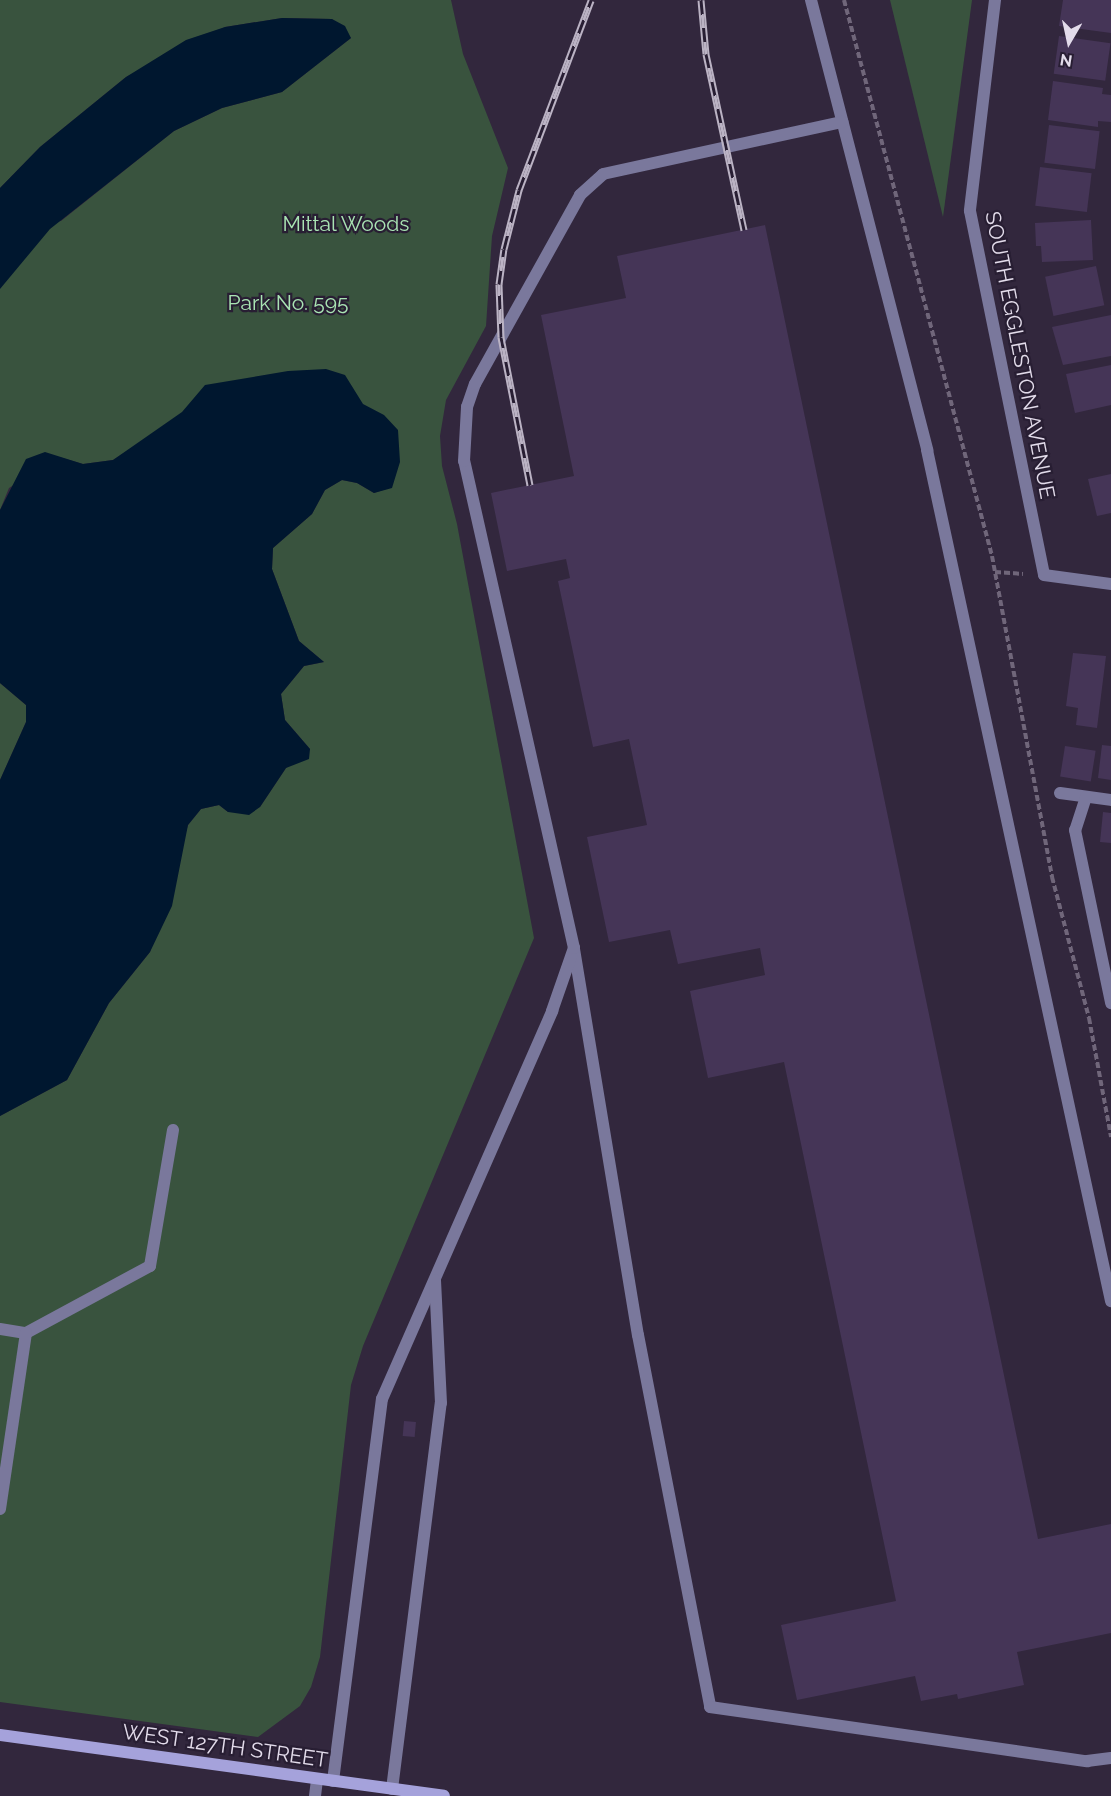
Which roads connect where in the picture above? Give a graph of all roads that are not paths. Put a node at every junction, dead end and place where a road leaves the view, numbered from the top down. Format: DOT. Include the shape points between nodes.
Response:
graph roads {
  1 [pos="811,0"];
  2 [pos="995,0"];
  3 [pos="842,122"];
  4 [pos="1111,584"];
  5 [pos="1060,794"];
  6 [pos="1086,797"];
  7 [pos="1111,800"];
  8 [pos="574,948"];
  9 [pos="1111,1003"];
  10 [pos="173,1130"];
  11 [pos="435,1276"];
  12 [pos="1111,1301"];
  13 [pos="0,1329"];
  14 [pos="26,1333"];
  15 [pos="0,1509"];
  16 [pos="0,1735"];
  17 [pos="1111,1758"];
  18 [pos="317,1779"];
  19 [pos="333,1781"];
  20 [pos="392,1789"];
  21 [pos="315,1796"];
  22 [pos="444,1796"];
  1 -- 3 [label="street"];
  2 -- 4 [label="street, SOUTH EGGLESTON AVENUE" via="970,211 1044,575"];
  3 -- 8 [label="street" via="603,174 580,195 466,407 464,461"];
  3 -- 12 [label="street" via="927,450"];
  5 -- 6 [label="street"];
  6 -- 7 [label="street"];
  6 -- 9 [label="street" via="1075,830"];
  8 -- 11 [label="street" via="552,1011"];
  8 -- 17 [label="street" via="638,1335 710,1707 1087,1761"];
  10 -- 14 [label="street" via="150,1266"];
  11 -- 19 [label="street" via="382,1399"];
  11 -- 20 [label="street" via="441,1403"];
  13 -- 14 [label="street"];
  14 -- 15 [label="street"];
  16 -- 18 [label="main road, WEST 127TH STREET"];
  18 -- 19 [label="main road, WEST 127TH STREET"];
  18 -- 21 [label="street"];
  19 -- 20 [label="main road, WEST 127TH STREET"];
  20 -- 22 [label="main road, WEST 127TH STREET"];
}
